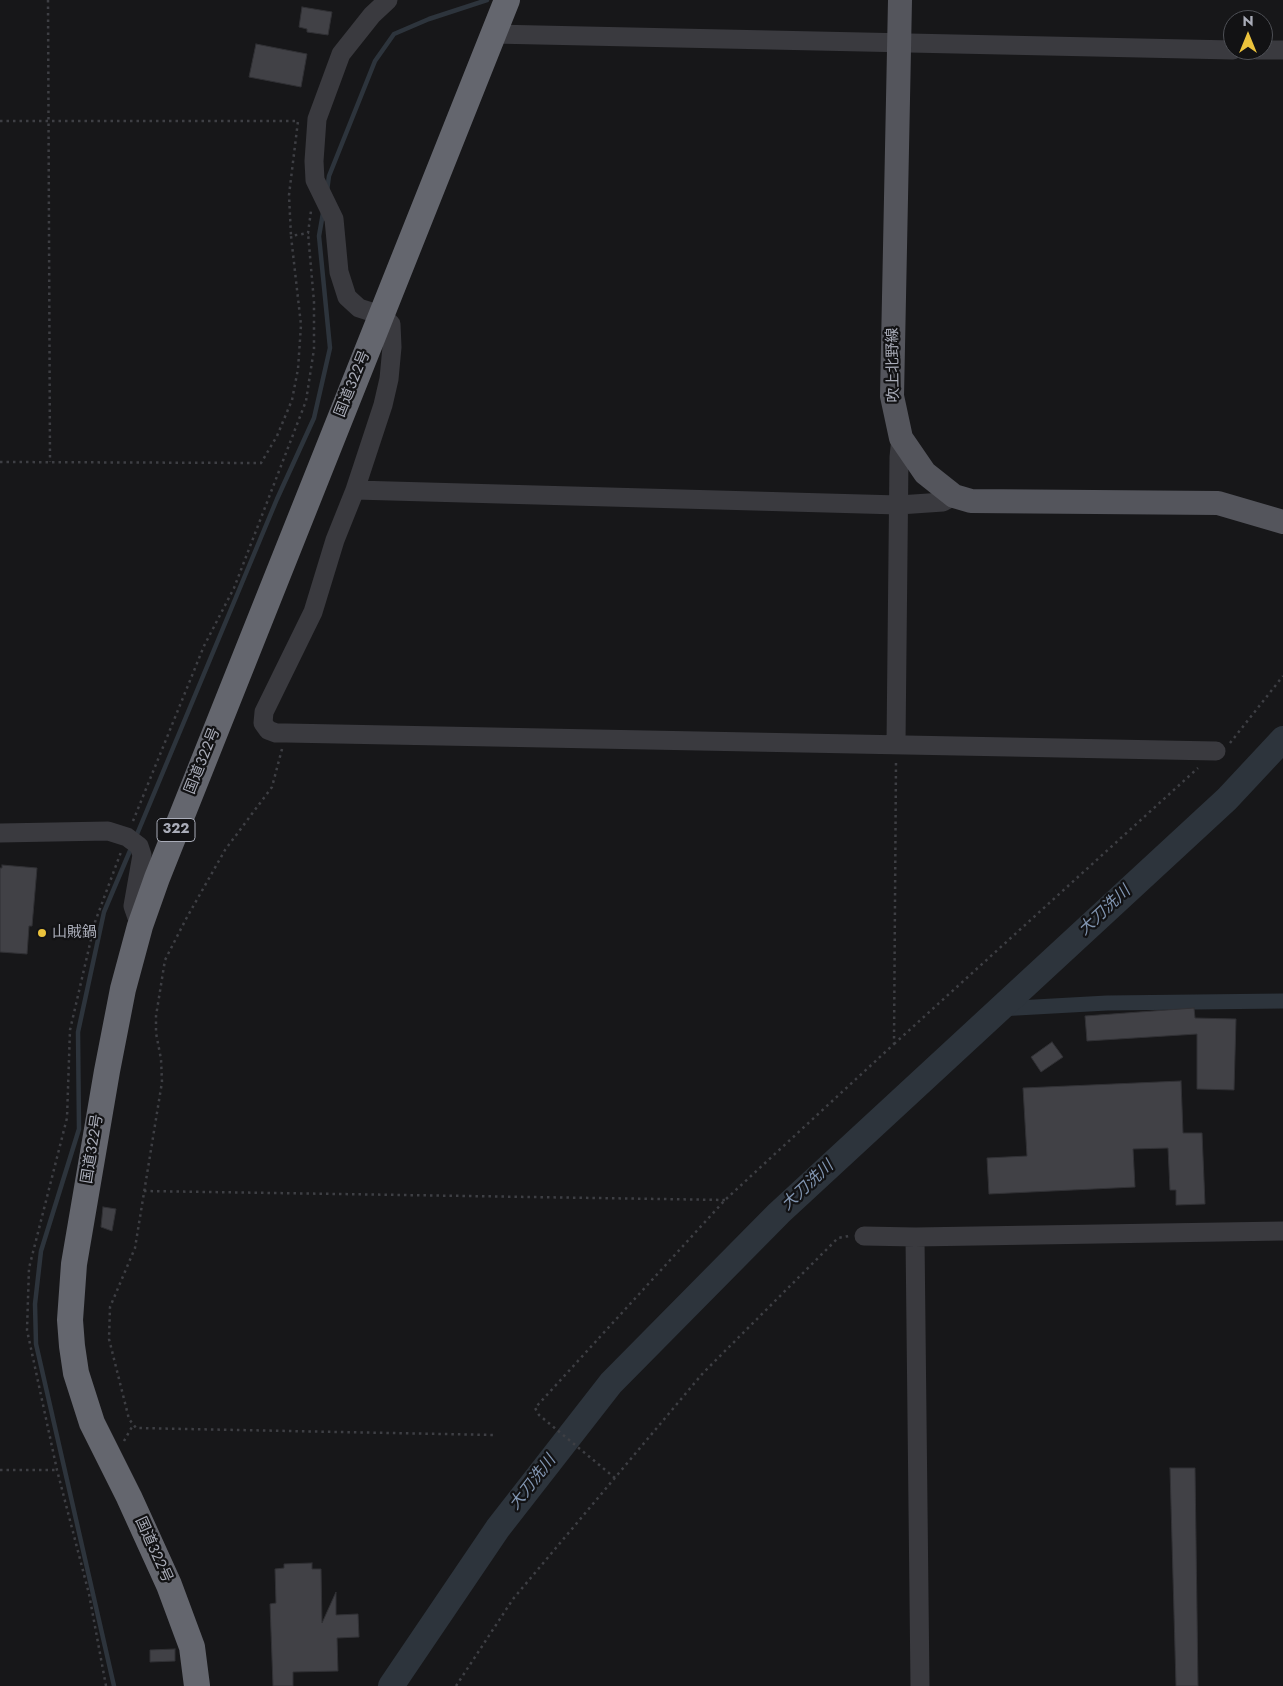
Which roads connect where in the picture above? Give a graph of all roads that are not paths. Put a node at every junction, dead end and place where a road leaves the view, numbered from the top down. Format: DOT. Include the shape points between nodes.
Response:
graph roads {
  1 [pos="388,0"];
  2 [pos="507,0"];
  3 [pos="900,0"];
  4 [pos="493,34"];
  5 [pos="900,43"];
  6 [pos="1223,50"];
  7 [pos="381,315"];
  8 [pos="901,438"];
  9 [pos="355,490"];
  10 [pos="954,496"];
  11 [pos="900,505"];
  12 [pos="1283,522"];
  13 [pos="896,744"];
  14 [pos="1216,751"];
  15 [pos="0,833"];
  16 [pos="140,926"];
  17 [pos="1283,1231"];
  18 [pos="864,1236"];
  19 [pos="915,1237"];
  20 [pos="197,1686"];
  21 [pos="920,1686"];
  1 -- 7 [label="street" via="342,54 317,119 314,161 315,180 334,219 339,272 347,297 359,308"];
  2 -- 4 [label="highway, 国道322号 / 322"];
  3 -- 5 [label="main road, 吹上北野線"];
  4 -- 5 [label="street"];
  4 -- 7 [label="highway, 国道322号 / 322"];
  5 -- 6 [label="street"];
  5 -- 8 [label="main road, 吹上北野線" via="892,396"];
  7 -- 9 [label="street" via="391,324 389,379"];
  7 -- 16 [label="highway, 国道322号 / 322"];
  8 -- 10 [label="main road, 吹上北野線" via="925,473"];
  8 -- 11 [label="street"];
  9 -- 11 [label="street"];
  9 -- 13 [label="street" via="335,540 313,612 264,712 263,722 268,730 276,733"];
  10 -- 11 [label="street" via="942,502"];
  10 -- 12 [label="main road, 吹上北野線" via="971,501 1218,503"];
  11 -- 13 [label="street"];
  13 -- 14 [label="street"];
  15 -- 16 [label="street" via="108,831 127,837 139,846 142,855 133,906"];
  16 -- 20 [label="highway, 国道322号 / 322" via="123,989 92,1156 74,1264 70,1320 76,1373 92,1423 170,1585 192,1647"];
  17 -- 19 [label="street"];
  18 -- 19 [label="street"];
  19 -- 21 [label="street"];
}
